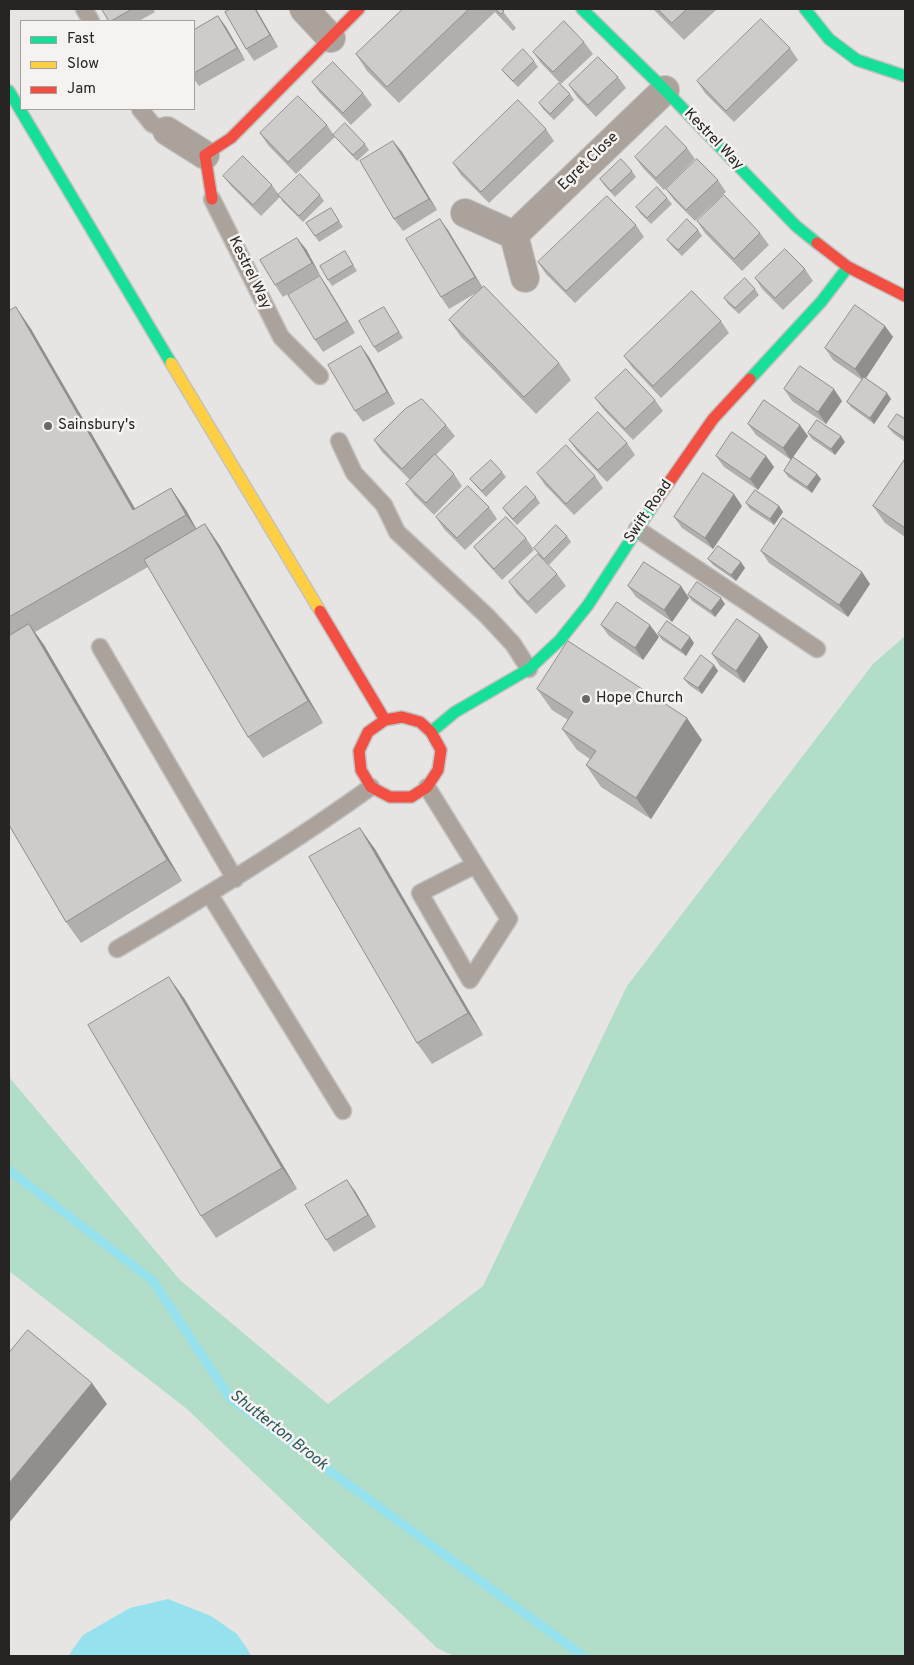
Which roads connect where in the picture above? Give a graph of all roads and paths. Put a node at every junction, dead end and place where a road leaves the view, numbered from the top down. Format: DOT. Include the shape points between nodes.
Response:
graph roads {
  1 [pos="84,9"];
  2 [pos="304,9"];
  3 [pos="359,9"];
  4 [pos="582,9"];
  5 [pos="805,9"];
  6 [pos="90,20"];
  7 [pos="330,38"];
  8 [pos="905,76"];
  9 [pos="665,90"];
  10 [pos="9,91"];
  11 [pos="20,109"];
  12 [pos="20,110"];
  13 [pos="141,110"];
  14 [pos="167,131"];
  15 [pos="205,155"];
  16 [pos="212,199"];
  17 [pos="465,213"];
  18 [pos="514,235"];
  19 [pos="848,267"];
  20 [pos="525,278"];
  21 [pos="905,296"];
  22 [pos="320,376"];
  23 [pos="339,441"];
  24 [pos="637,530"];
  25 [pos="100,647"];
  26 [pos="817,649"];
  27 [pos="529,668"];
  28 [pos="385,720"];
  29 [pos="431,732"];
  30 [pos="371,786"];
  31 [pos="428,787"];
  32 [pos="475,866"];
  33 [pos="235,879"];
  34 [pos="210,895"];
  35 [pos="117,949"];
  36 [pos="343,1111"];
  1 -- 6 [label="lane"];
  2 -- 7 [label="street"];
  3 -- 7 [label="street"];
  4 -- 9 [label="street, Kestrel Way"];
  5 -- 8 [label="street" via="829,39 857,60"];
  7 -- 15 [label="street" via="231,138"];
  9 -- 18 [label="street, Egret Close"];
  9 -- 19 [label="street, Kestrel Way" via="796,226"];
  10 -- 11 [label="street"];
  12 -- 28 [label="street"];
  13 -- 14 [label="lane" via="152,124"];
  14 -- 15 [label="street"];
  15 -- 16 [label="street, Kestrel Way"];
  16 -- 22 [label="lane, Kestrel Way" via="281,337"];
  17 -- 18 [label="street"];
  18 -- 20 [label="street"];
  19 -- 21 [label="street, Kestrel Way"];
  19 -- 24 [label="street, Swift Road" via="821,302 713,419"];
  23 -- 27 [label="lane" via="354,473 384,505 397,532 487,616 513,644"];
  24 -- 26 [label="lane"];
  24 -- 27 [label="street, Swift Road" via="588,605 560,640"];
  25 -- 33 [label="lane"];
  27 -- 29 [label="street, Swift Road" via="455,712"];
  28 -- 29 [label="street" via="402,717 420,722"];
  28 -- 30 [label="street" via="368,732 359,751 361,770"];
  29 -- 31 [label="street" via="441,750 438,770"];
  30 -- 31 [label="street" via="390,798 411,797"];
  30 -- 33 [label="lane"];
  31 -- 32 [label="lane"];
  32 -- 32 [label="lane" via="509,919 470,980 420,893"];
  33 -- 34 [label="lane"];
  34 -- 35 [label="lane"];
  34 -- 36 [label="lane"];
}
